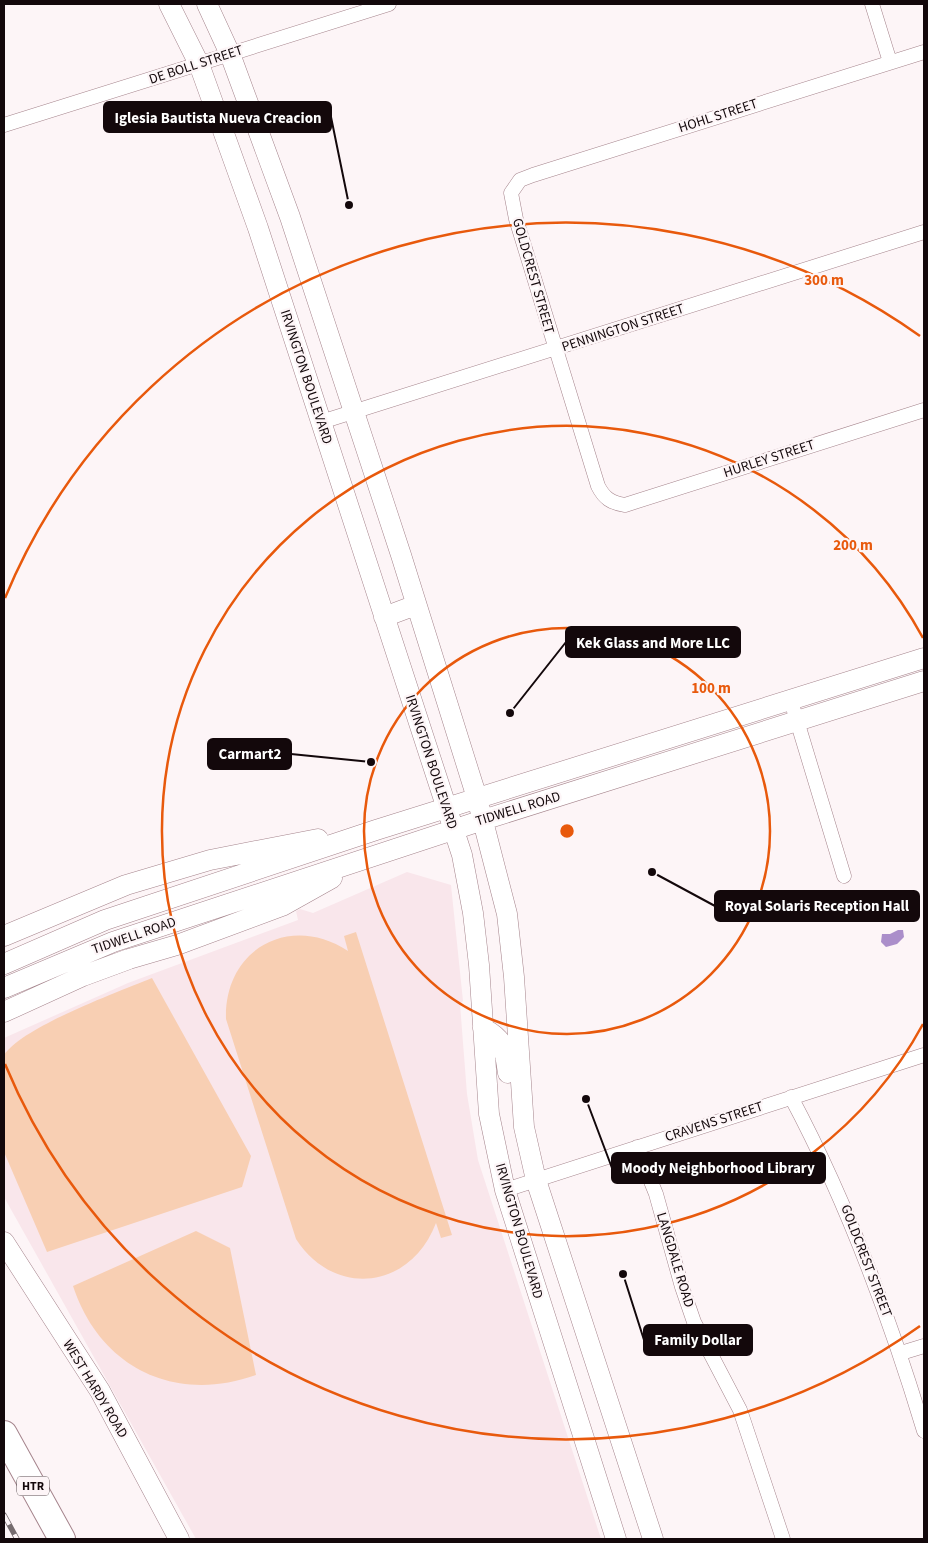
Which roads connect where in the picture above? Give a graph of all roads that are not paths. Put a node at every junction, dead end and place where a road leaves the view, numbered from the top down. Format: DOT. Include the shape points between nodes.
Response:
graph roads {
  1 [pos="169,4"];
  2 [pos="207,4"];
  3 [pos="389,4"];
  4 [pos="872,4"];
  5 [pos="924,52"];
  6 [pos="230,54"];
  7 [pos="890,62"];
  8 [pos="199,64"];
  9 [pos="4,125"];
  10 [pos="514,186"];
  11 [pos="924,232"];
  12 [pos="555,349"];
  13 [pos="924,410"];
  14 [pos="354,412"];
  15 [pos="321,422"];
  16 [pos="613,503"];
  17 [pos="416,605"];
  18 [pos="384,617"];
  19 [pos="924,658"];
  20 [pos="924,681"];
  21 [pos="791,701"];
  22 [pos="798,721"];
  23 [pos="647,745"];
  24 [pos="653,766"];
  25 [pos="477,798"];
  26 [pos="446,807"];
  27 [pos="483,820"];
  28 [pos="453,829"];
  29 [pos="376,830"];
  30 [pos="372,856"];
  31 [pos="844,876"];
  32 [pos="4,936"];
  33 [pos="4,964"];
  34 [pos="4,988"];
  35 [pos="4,1012"];
  36 [pos="483,1028"];
  37 [pos="924,1055"];
  38 [pos="791,1097"];
  39 [pos="524,1127"];
  40 [pos="638,1147"];
  41 [pos="536,1180"];
  42 [pos="505,1190"];
  43 [pos="4,1242"];
  44 [pos="924,1346"];
  45 [pos="901,1353"];
  46 [pos="597,1371"];
  47 [pos="566,1383"];
  48 [pos="924,1431"];
  49 [pos="4,1434"];
  50 [pos="62,1539"];
  51 [pos="179,1539"];
  52 [pos="616,1539"];
  53 [pos="653,1539"];
  54 [pos="783,1539"];
  1 -- 8 [label="main road, IRVINGTON BOULEVARD"];
  2 -- 6 [label="main road"];
  3 -- 6 [label="street, DE BOLL STREET"];
  4 -- 7 [label="street"];
  5 -- 7 [label="street, HOHL STREET"];
  6 -- 8 [label="street, DE BOLL STREET"];
  6 -- 14 [label="main road" via="290,217"];
  7 -- 10 [label="street, HOHL STREET" via="533,175"];
  8 -- 9 [label="street, DE BOLL STREET"];
  8 -- 15 [label="main road, IRVINGTON BOULEVARD" via="258,228"];
  10 -- 12 [label="street, GOLDCREST STREET" via="511,193 516,219"];
  11 -- 12 [label="street, PENNINGTON STREET"];
  12 -- 14 [label="street, PENNINGTON STREET"];
  12 -- 16 [label="street, GOLDCREST STREET" via="598,486 602,495"];
  13 -- 16 [label="street, HURLEY STREET" via="625,505"];
  14 -- 15 [label="street, PENNINGTON STREET"];
  14 -- 17 [label="main road"];
  15 -- 18 [label="main road, IRVINGTON BOULEVARD"];
  17 -- 18 [label="main road"];
  17 -- 25 [label="main road"];
  18 -- 26 [label="main road, IRVINGTON BOULEVARD"];
  19 -- 21 [label="main road, TIDWELL ROAD"];
  20 -- 22 [label="main road, TIDWELL ROAD"];
  21 -- 22 [label="street"];
  21 -- 23 [label="main road, TIDWELL ROAD"];
  22 -- 24 [label="main road, TIDWELL ROAD"];
  22 -- 31 [label="street"];
  23 -- 24 [label="main road"];
  23 -- 25 [label="main road, TIDWELL ROAD"];
  24 -- 27 [label="main road, TIDWELL ROAD"];
  25 -- 26 [label="main road, TIDWELL ROAD"];
  25 -- 27 [label="main road"];
  26 -- 28 [label="main road, IRVINGTON BOULEVARD"];
  26 -- 29 [label="main road, TIDWELL ROAD"];
  27 -- 28 [label="main road, TIDWELL ROAD"];
  27 -- 39 [label="main road" via="507,914"];
  28 -- 30 [label="main road, TIDWELL ROAD"];
  28 -- 36 [label="main road, IRVINGTON BOULEVARD" via="462,855 473,913"];
  29 -- 32 [label="main road" via="210,860 126,885"];
  29 -- 33 [label="main road, TIDWELL ROAD" via="105,920"];
  30 -- 34 [label="main road, TIDWELL ROAD" via="113,942"];
  30 -- 35 [label="main road" via="282,906 83,976"];
  36 -- 39 [label="main road" via="504,1044 510,1084"];
  36 -- 42 [label="main road, IRVINGTON BOULEVARD" via="489,1114"];
  37 -- 38 [label="street, CRAVENS STREET"];
  38 -- 40 [label="street, CRAVENS STREET"];
  38 -- 45 [label="street, GOLDCREST STREET" via="858,1236"];
  39 -- 41 [label="main road"];
  40 -- 41 [label="street, CRAVENS STREET"];
  40 -- 54 [label="street, LANGDALE ROAD" via="656,1194 694,1322 740,1410"];
  41 -- 42 [label="street, CRAVENS STREET"];
  41 -- 46 [label="main road"];
  42 -- 47 [label="main road, IRVINGTON BOULEVARD"];
  43 -- 51 [label="main road, WEST HARDY ROAD" via="100,1391"];
  44 -- 45 [label="street"];
  45 -- 48 [label="street, GOLDCREST STREET"];
  46 -- 47 [label="main road"];
  46 -- 53 [label="main road"];
  47 -- 52 [label="main road, IRVINGTON BOULEVARD"];
  49 -- 50 [label="highway, HTR"];
}
